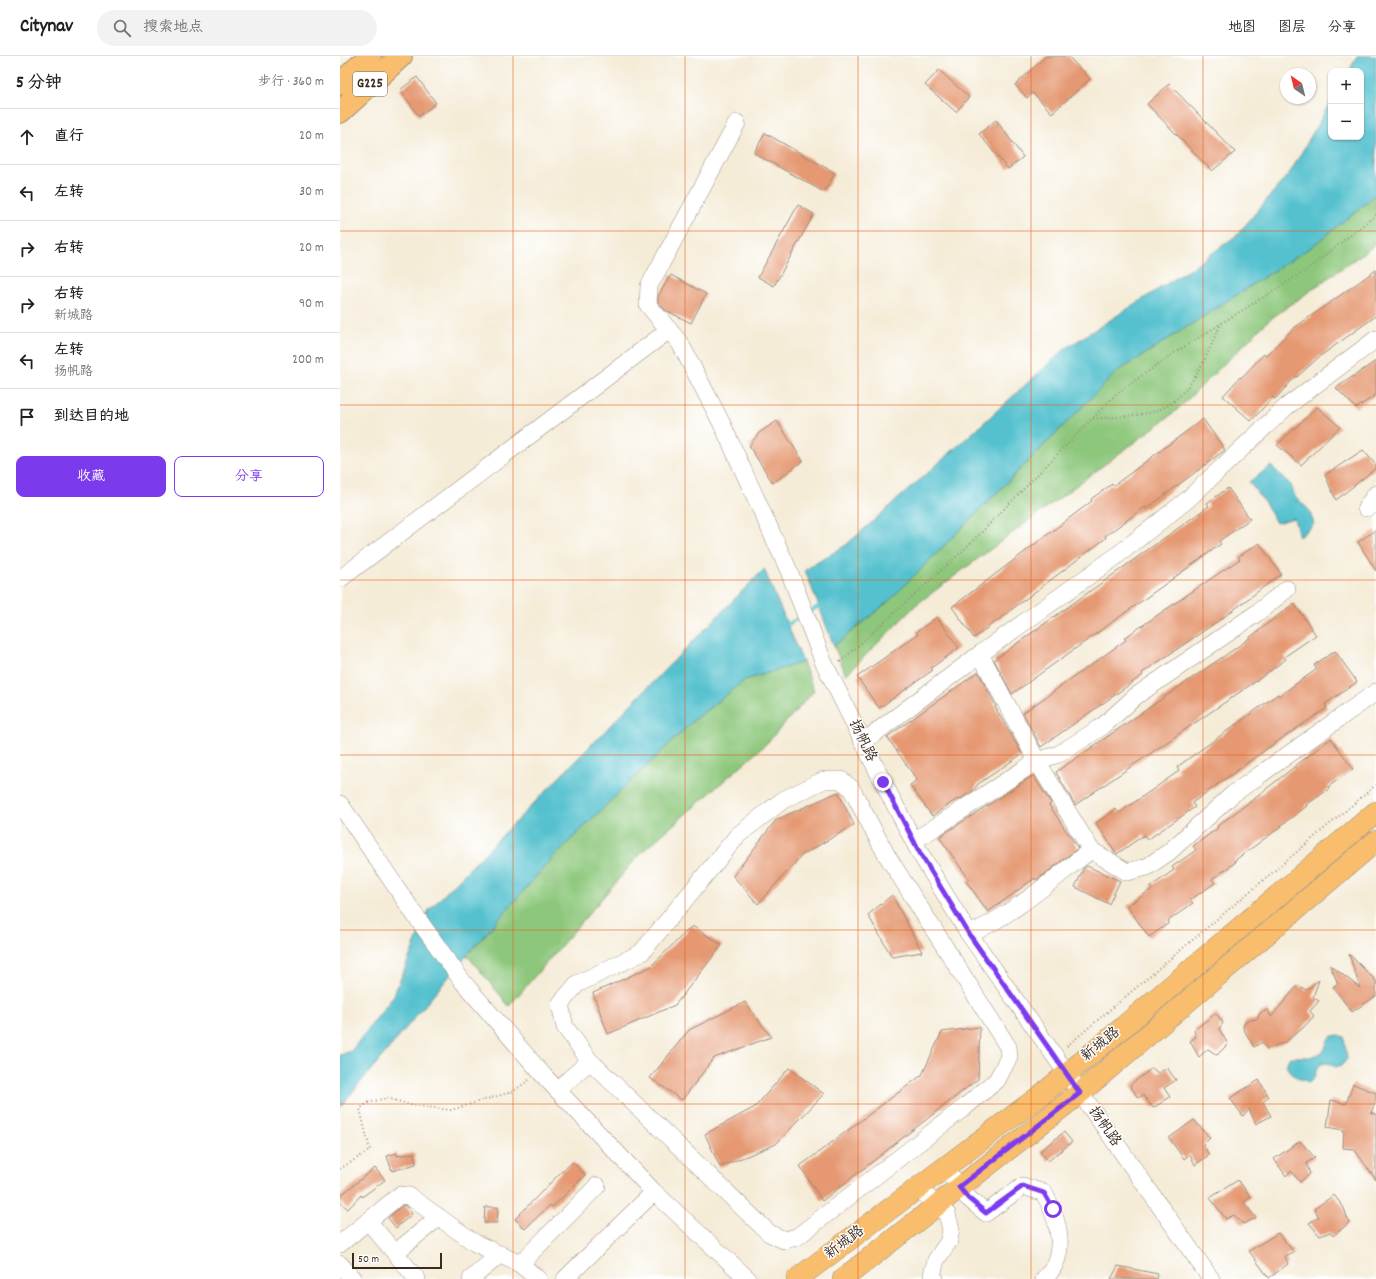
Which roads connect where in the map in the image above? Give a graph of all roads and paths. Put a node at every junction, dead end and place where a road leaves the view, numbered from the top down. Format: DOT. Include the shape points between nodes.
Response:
graph roads {
  1 [pos="370,56"];
  2 [pos="400,56"];
  3 [pos="340,84"];
  4 [pos="340,112"];
  5 [pos="737,123"];
  6 [pos="1376,215"];
  7 [pos="1222,322"];
  8 [pos="669,330"];
  9 [pos="1376,339"];
  10 [pos="1092,419"];
  11 [pos="1376,494"];
  12 [pos="1376,504"];
  13 [pos="340,579"];
  14 [pos="1287,589"];
  15 [pos="980,654"];
  16 [pos="823,661"];
  17 [pos="1376,692"];
  18 [pos="863,742"];
  19 [pos="1037,761"];
  20 [pos="1376,785"];
  21 [pos="340,804"];
  22 [pos="1376,812"];
  23 [pos="914,841"];
  24 [pos="1376,841"];
  25 [pos="1091,850"];
  26 [pos="969,934"];
  27 [pos="1067,1046"];
  28 [pos="590,1061"];
  29 [pos="540,1072"];
  30 [pos="1066,1074"];
  31 [pos="557,1090"];
  32 [pos="1080,1093"];
  33 [pos="944,1167"];
  34 [pos="340,1169"];
  35 [pos="597,1186"];
  36 [pos="918,1188"];
  37 [pos="654,1192"];
  38 [pos="964,1193"];
  39 [pos="942,1210"];
  40 [pos="439,1217"];
  41 [pos="368,1221"];
  42 [pos="340,1244"];
  43 [pos="395,1253"];
  44 [pos="500,1254"];
  45 [pos="340,1264"];
  46 [pos="520,1264"];
  47 [pos="353,1279"];
  48 [pos="417,1279"];
  49 [pos="471,1279"];
  50 [pos="538,1279"];
  51 [pos="565,1279"];
  52 [pos="748,1279"];
  53 [pos="797,1279"];
  54 [pos="843,1279"];
  55 [pos="935,1279"];
  56 [pos="1044,1279"];
  57 [pos="1210,1279"];
  1 -- 3 [label="highway, G225"];
  2 -- 4 [label="highway, G225"];
  5 -- 8 [label="street, 扬帆路" via="649,286 648,305"];
  6 -- 7 [label="path" via="1305,271"];
  7 -- 10 [label="path" via="1116,394"];
  7 -- 10 [label="path" via="1187,389 1163,408 1127,416"];
  8 -- 13 [label="street"];
  8 -- 16 [label="street, 扬帆路" via="680,343 722,424 789,571"];
  9 -- 15 [label="street" via="1286,407 1187,500 1115,557"];
  10 -- 16 [label="path" via="967,547 841,662"];
  11 -- 12 [label="street" via="1366,508"];
  14 -- 19 [label="street" via="1257,613 1136,696 1103,726 1059,754"];
  15 -- 18 [label="street"];
  15 -- 19 [label="street"];
  16 -- 18 [label="street, 扬帆路"];
  17 -- 25 [label="street" via="1233,794 1169,852 1147,867 1127,872"];
  18 -- 23 [label="street, 扬帆路"];
  19 -- 23 [label="street"];
  19 -- 25 [label="street"];
  20 -- 27 [label="path"];
  21 -- 29 [label="street" via="463,982"];
  22 -- 30 [label="main road, 新城路"];
  23 -- 26 [label="street, 扬帆路"];
  24 -- 32 [label="main road, 新城路"];
  25 -- 26 [label="street" via="1038,891"];
  26 -- 30 [label="street, 扬帆路"];
  28 -- 28 [label="street" via="565,1027 560,1004 572,989 577,984 641,953 738,835 784,800 824,780 841,780 852,788 886,854 1008,1047 1009,1057 997,1080 966,1106 797,1237 784,1240 769,1233"];
  28 -- 31 [label="street"];
  29 -- 31 [label="street"];
  29 -- 34 [label="path" via="514,1090 451,1110 411,1105 387,1098 367,1103 360,1109 370,1150"];
  30 -- 32 [label="street, 扬帆路"];
  30 -- 33 [label="main road, 新城路"];
  31 -- 37 [label="street"];
  32 -- 38 [label="main road, 新城路"];
  32 -- 57 [label="street, 扬帆路"];
  33 -- 36 [label="main road, 新城路"];
  33 -- 38 [label="street"];
  35 -- 46 [label="street"];
  36 -- 39 [label="street"];
  36 -- 53 [label="main road, 新城路"];
  37 -- 51 [label="street"];
  37 -- 52 [label="street"];
  38 -- 39 [label="main road, 新城路"];
  38 -- 56 [label="street" via="986,1213 1023,1186 1044,1193 1053,1209 1059,1234 1059,1256"];
  39 -- 54 [label="main road, 新城路"];
  39 -- 55 [label="street" via="951,1228 949,1241 936,1260 932,1276"];
  40 -- 41 [label="street" via="409,1196 400,1195"];
  40 -- 43 [label="street"];
  40 -- 44 [label="street" via="475,1242"];
  41 -- 42 [label="street"];
  41 -- 43 [label="street"];
  43 -- 48 [label="street"];
  44 -- 46 [label="street"];
  44 -- 49 [label="street"];
  45 -- 47 [label="street"];
  46 -- 50 [label="street"];
}
